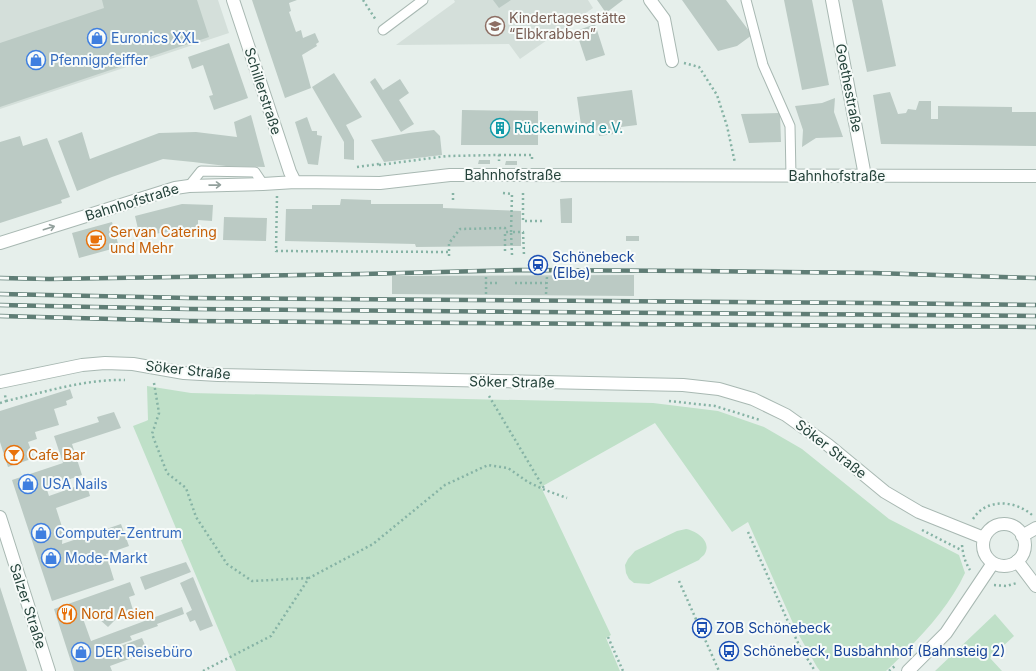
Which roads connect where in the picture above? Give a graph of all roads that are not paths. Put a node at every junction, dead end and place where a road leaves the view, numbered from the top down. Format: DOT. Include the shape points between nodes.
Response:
graph roads {
  1 [pos="232,0"];
  2 [pos="423,0"];
  3 [pos="650,0"];
  4 [pos="746,0"];
  5 [pos="832,0"];
  6 [pos="383,30"];
  7 [pos="672,61"];
  8 [pos="791,176"];
  9 [pos="866,176"];
  10 [pos="1036,176"];
  11 [pos="295,182"];
  12 [pos="0,243"];
  13 [pos="0,382"];
  14 [pos="0,517"];
  15 [pos="1036,528"];
  16 [pos="1022,536"];
  17 [pos="984,538"];
  18 [pos="1017,561"];
  19 [pos="993,563"];
  20 [pos="1036,586"];
  21 [pos="49,671"];
  22 [pos="908,671"];
  1 -- 11 [label="street, Schillerstraße"];
  2 -- 6 [label="lane"];
  3 -- 7 [label="street" via="664,19"];
  4 -- 8 [label="lane" via="763,65 790,126"];
  5 -- 9 [label="street, Goethestraße"];
  8 -- 9 [label="street, Bahnhofstraße"];
  8 -- 11 [label="street, Bahnhofstraße" via="450,175 380,183"];
  9 -- 10 [label="street, Bahnhofstraße"];
  12 -- 11 [label="street, Bahnhofstraße, one-way" via="175,188"];
  13 -- 17 [label="street, Söker Straße" via="82,365 134,364 184,373 218,375 683,385 719,389 752,399 786,415 828,445 885,492 919,512"];
  14 -- 21 [label="street, Salzer Straße"];
  15 -- 16 [label="street"];
  16 -- 17 [label="street" via="1015,528 1005,524 990,529"];
  16 -- 18 [label="street" via="1024,552"];
  17 -- 19 [label="street" via="983,549 988,560"];
  18 -- 19 [label="street" via="1006,566"];
  18 -- 20 [label="street"];
  19 -- 22 [label="street" via="946,633"];
}
